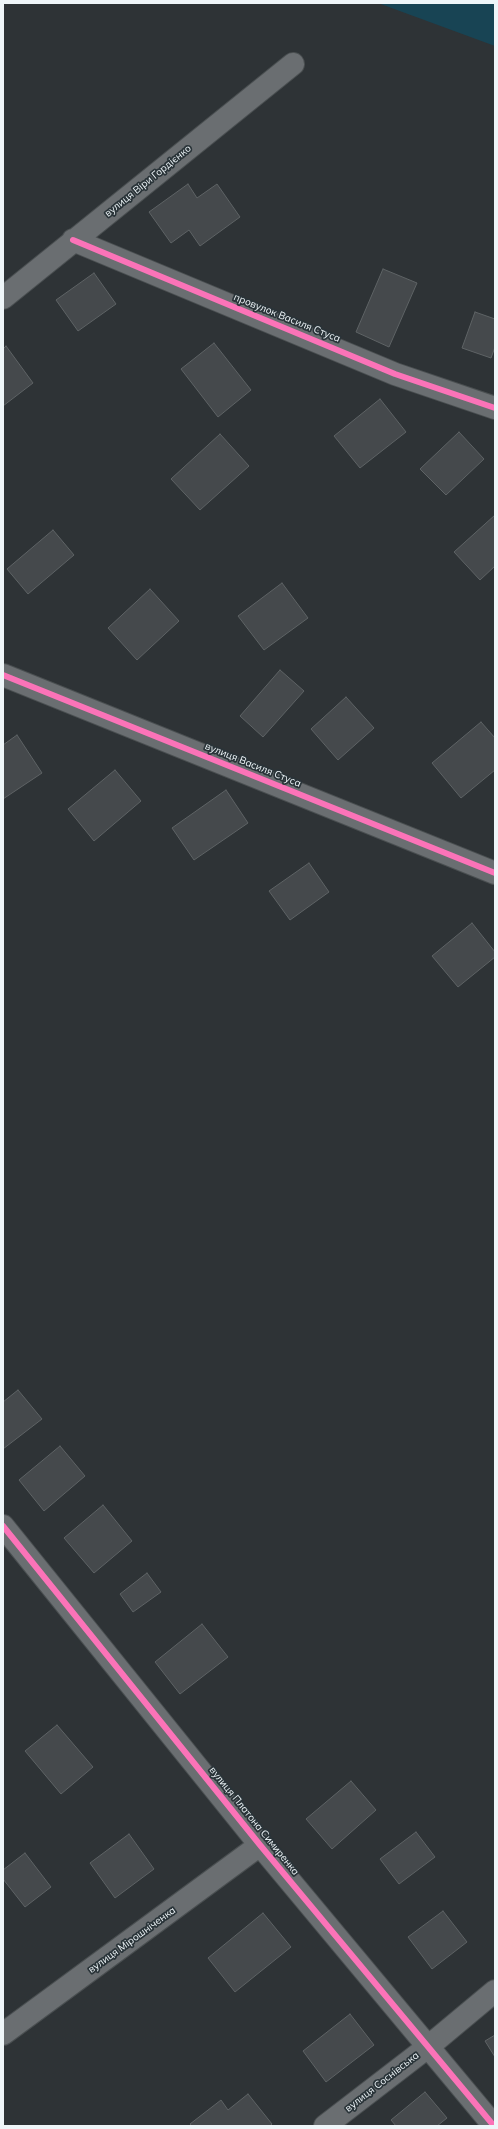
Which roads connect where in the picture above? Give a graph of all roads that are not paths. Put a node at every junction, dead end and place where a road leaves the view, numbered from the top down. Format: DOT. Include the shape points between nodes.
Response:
graph roads {
  1 [pos="293,64"];
  2 [pos="73,240"];
  3 [pos="3,298"];
  4 [pos="495,408"];
  5 [pos="3,675"];
  6 [pos="495,873"];
  7 [pos="3,1526"];
  8 [pos="260,1845"];
  9 [pos="495,1991"];
  10 [pos="3,2034"];
  11 [pos="429,2046"];
  12 [pos="325,2126"];
  13 [pos="494,2126"];
  1 -- 2 [label="street, вулиця Віри Гордієнко"];
  2 -- 3 [label="street, вулиця Віри Гордієнко"];
  2 -- 4 [label="street, провулок Василя Стуса" via="395,374"];
  5 -- 6 [label="street, вулиця Василя Стуса"];
  7 -- 8 [label="street, вулиця Платона Симиренка"];
  8 -- 10 [label="street, вулиця Мірошніченка"];
  8 -- 11 [label="street, вулиця Платона Симиренка"];
  9 -- 11 [label="street, вулиця Соснівська"];
  11 -- 12 [label="street, вулиця Соснівська"];
  11 -- 13 [label="street, вулиця Платона Симиренка"];
}
